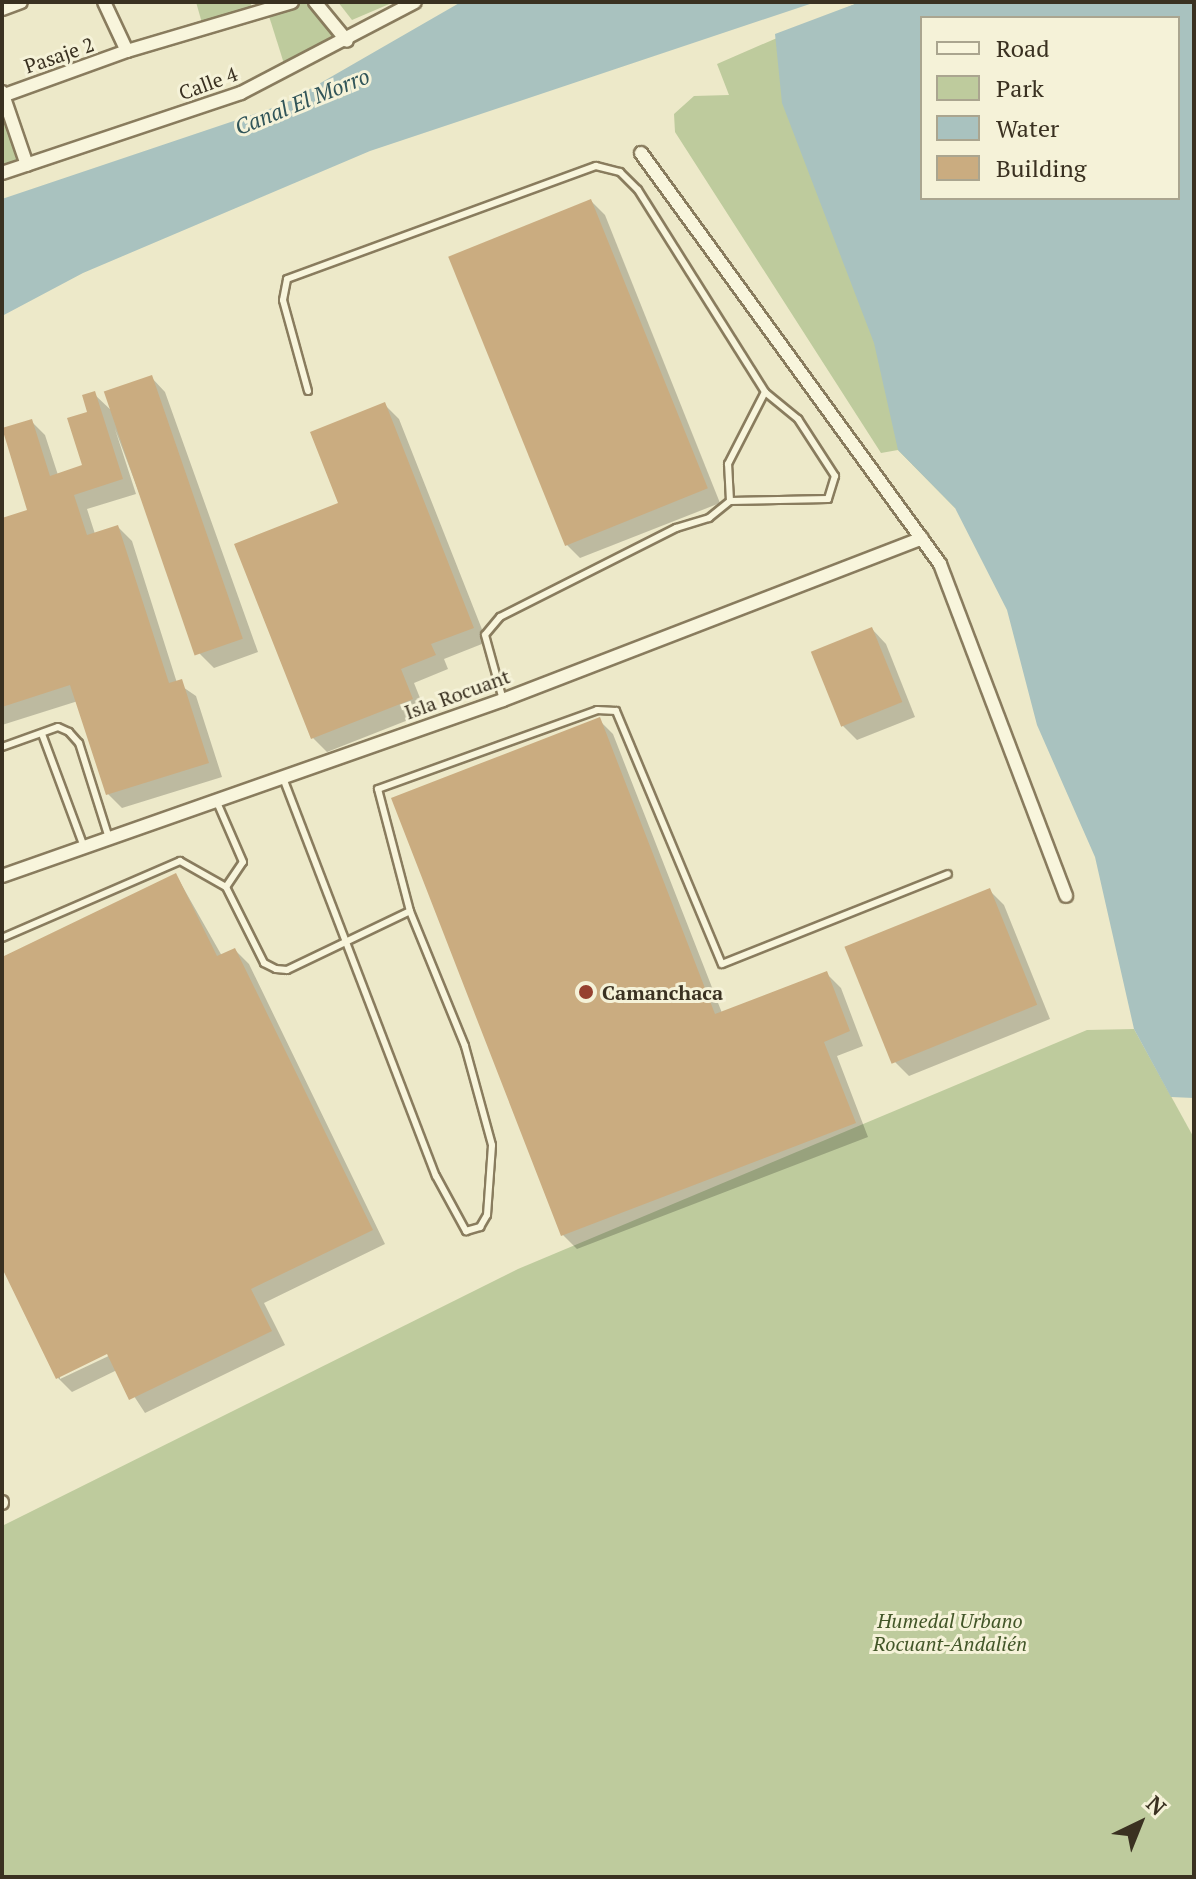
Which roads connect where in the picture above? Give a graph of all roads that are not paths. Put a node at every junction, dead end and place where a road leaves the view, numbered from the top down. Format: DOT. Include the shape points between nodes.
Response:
graph roads {
  1 [pos="21,2"];
  2 [pos="104,2"];
  3 [pos="252,2"];
  4 [pos="292,2"];
  5 [pos="315,2"];
  6 [pos="415,2"];
  7 [pos="2,9"];
  8 [pos="257,15"];
  9 [pos="347,41"];
  10 [pos="127,51"];
  11 [pos="2,94"];
  12 [pos="641,153"];
  13 [pos="27,165"];
  14 [pos="2,173"];
  15 [pos="308,391"];
  16 [pos="765,392"];
  17 [pos="730,501"];
  18 [pos="922,538"];
  19 [pos="503,700"];
  20 [pos="42,734"];
  21 [pos="2,747"];
  22 [pos="283,777"];
  23 [pos="216,800"];
  24 [pos="109,838"];
  25 [pos="84,847"];
  26 [pos="948,874"];
  27 [pos="2,876"];
  28 [pos="226,887"];
  29 [pos="1066,896"];
  30 [pos="410,911"];
  31 [pos="2,938"];
  32 [pos="348,939"];
  1 -- 7 [label="street"];
  2 -- 10 [label="street"];
  3 -- 8 [label="street"];
  4 -- 8 [label="street, Pasaje 2"];
  5 -- 9 [label="street"];
  6 -- 9 [label="street, Calle 4"];
  8 -- 10 [label="street, Pasaje 2"];
  9 -- 13 [label="street, Calle 4" via="241,93"];
  10 -- 11 [label="street, Pasaje 2"];
  11 -- 13 [label="street"];
  12 -- 18 [label="street"];
  13 -- 14 [label="street, Calle 4"];
  15 -- 16 [label="lane" via="283,300 287,279 596,166 620,172 638,190"];
  16 -- 17 [label="lane" via="728,464"];
  16 -- 17 [label="lane" via="798,419 837,488 828,499 807,503"];
  17 -- 19 [label="lane" via="709,518 676,528 489,626 485,635"];
  18 -- 19 [label="street, Isla Rocuant"];
  18 -- 29 [label="street" via="949,581"];
  19 -- 22 [label="street, Isla Rocuant"];
  20 -- 21 [label="lane"];
  20 -- 24 [label="lane" via="58,727 79,743"];
  20 -- 25 [label="lane"];
  22 -- 23 [label="street, Isla Rocuant"];
  22 -- 32 [label="lane"];
  23 -- 24 [label="street, Isla Rocuant"];
  23 -- 28 [label="lane" via="243,862"];
  24 -- 25 [label="street, Isla Rocuant"];
  25 -- 27 [label="street, Isla Rocuant"];
  26 -- 30 [label="lane" via="722,964 625,727 616,711 597,710 378,789"];
  28 -- 31 [label="lane" via="180,861"];
  28 -- 32 [label="lane" via="264,963 276,969 287,970"];
  30 -- 32 [label="lane"];
  30 -- 32 [label="lane" via="465,1046 492,1145 487,1215 475,1231 466,1231 436,1176"];
}
